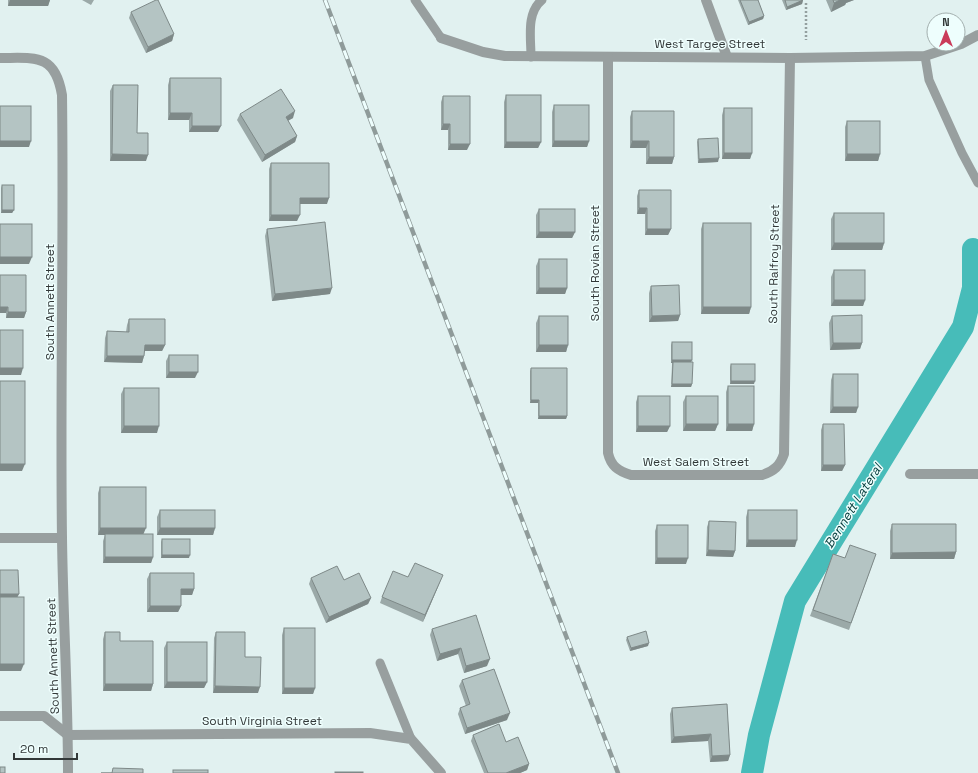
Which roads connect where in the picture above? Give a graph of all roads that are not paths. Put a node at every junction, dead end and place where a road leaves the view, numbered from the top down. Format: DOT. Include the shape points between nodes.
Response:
graph roads {
  1 [pos="415,0"];
  2 [pos="542,0"];
  3 [pos="706,0"];
  4 [pos="978,35"];
  5 [pos="440,38"];
  6 [pos="924,56"];
  7 [pos="531,57"];
  8 [pos="608,57"];
  9 [pos="727,57"];
  10 [pos="0,58"];
  11 [pos="790,58"];
  12 [pos="978,183"];
  13 [pos="615,468"];
  14 [pos="777,468"];
  15 [pos="910,474"];
  16 [pos="978,474"];
  17 [pos="0,538"];
  18 [pos="62,538"];
  19 [pos="380,663"];
  20 [pos="0,716"];
  21 [pos="68,735"];
  22 [pos="411,739"];
  23 [pos="68,773"];
  24 [pos="441,773"];
  1 -- 5 [label="lane"];
  2 -- 7 [label="lane" via="537,4 531,17"];
  3 -- 9 [label="street"];
  4 -- 6 [label="street, West Targee Street" via="961,44"];
  5 -- 7 [label="street, West Targee Street" via="483,52"];
  6 -- 11 [label="street, West Targee Street"];
  6 -- 12 [label="lane" via="929,80"];
  7 -- 8 [label="street, West Targee Street"];
  8 -- 9 [label="street, West Targee Street"];
  8 -- 13 [label="street, South Rovian Street" via="608,452"];
  9 -- 11 [label="street, West Targee Street"];
  10 -- 18 [label="street, South Annett Street" via="42,60 53,67 60,80 62,95"];
  11 -- 14 [label="street, South Ralfroy Street" via="784,454"];
  13 -- 14 [label="street, West Salem Street" via="631,475 762,475"];
  15 -- 16 [label="street"];
  17 -- 18 [label="street"];
  18 -- 21 [label="street, South Annett Street"];
  19 -- 22 [label="lane"];
  20 -- 21 [label="street" via="44,716"];
  21 -- 22 [label="street, South Virginia Street" via="370,733"];
  21 -- 23 [label="street, South Annett Street"];
  22 -- 24 [label="street"];
}
